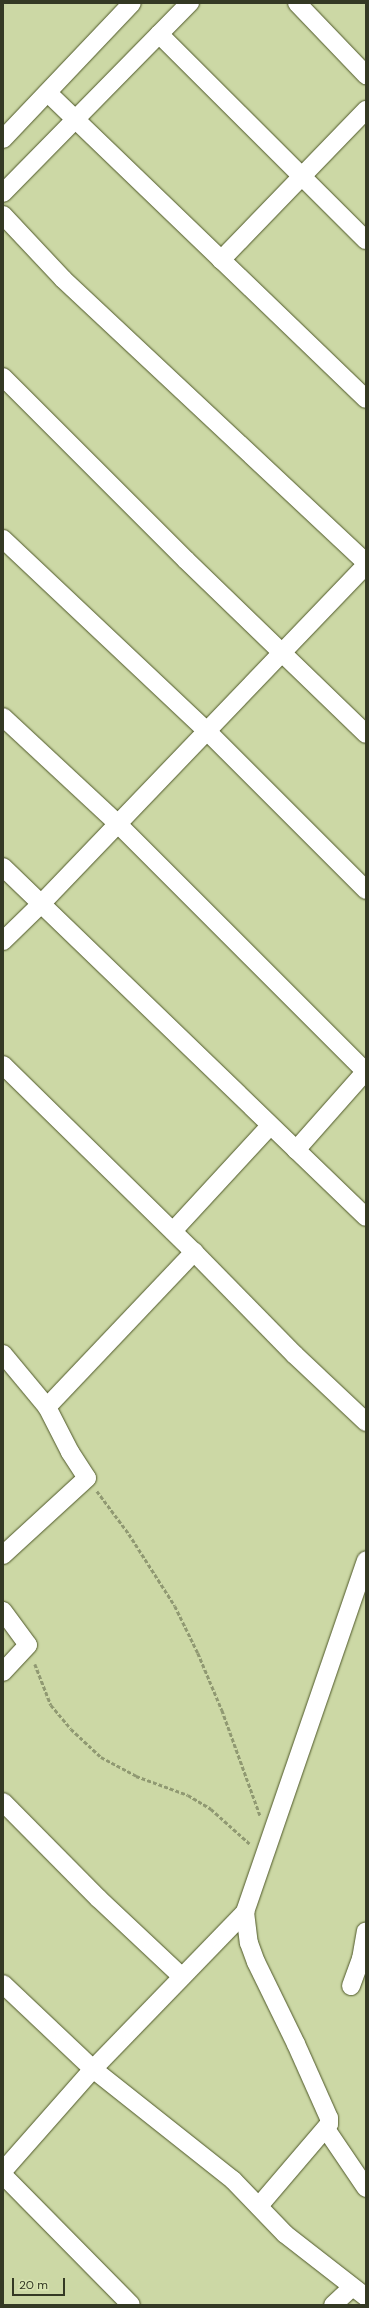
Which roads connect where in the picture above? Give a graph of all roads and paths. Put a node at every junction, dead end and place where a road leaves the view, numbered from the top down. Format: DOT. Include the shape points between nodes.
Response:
graph roads {
  1 [pos="132,3"];
  2 [pos="190,3"];
  3 [pos="297,3"];
  4 [pos="159,34"];
  5 [pos="366,75"];
  6 [pos="48,93"];
  7 [pos="366,110"];
  8 [pos="76,119"];
  9 [pos="6,132"];
  10 [pos="302,176"];
  11 [pos="3,193"];
  12 [pos="3,215"];
  13 [pos="366,240"];
  14 [pos="221,260"];
  15 [pos="3,377"];
  16 [pos="366,400"];
  17 [pos="3,539"];
  18 [pos="366,564"];
  19 [pos="283,652"];
  20 [pos="3,717"];
  21 [pos="207,731"];
  22 [pos="366,734"];
  23 [pos="117,823"];
  24 [pos="3,866"];
  25 [pos="366,890"];
  26 [pos="41,904"];
  27 [pos="3,941"];
  28 [pos="3,1065"];
  29 [pos="366,1071"];
  30 [pos="270,1126"];
  31 [pos="296,1150"];
  32 [pos="366,1217"];
  33 [pos="173,1231"];
  34 [pos="194,1252"];
  35 [pos="3,1354"];
  36 [pos="47,1407"];
  37 [pos="366,1422"];
  38 [pos="87,1478"];
  39 [pos="3,1555"];
  40 [pos="366,1560"];
  41 [pos="3,1611"];
  42 [pos="28,1645"];
  43 [pos="3,1672"];
  44 [pos="3,1802"];
  45 [pos="268,1850"];
  46 [pos="245,1912"];
  47 [pos="366,1931"];
  48 [pos="181,1976"];
  49 [pos="3,1984"];
  50 [pos="351,1986"];
  51 [pos="93,2069"];
  52 [pos="326,2129"];
  53 [pos="3,2171"];
  54 [pos="3,2175"];
  55 [pos="366,2188"];
  56 [pos="259,2206"];
  57 [pos="359,2292"];
  58 [pos="131,2305"];
  59 [pos="333,2305"];
  1 -- 6 [label="street"];
  2 -- 4 [label="street"];
  3 -- 5 [label="street"];
  4 -- 8 [label="street"];
  4 -- 10 [label="street"];
  6 -- 8 [label="street"];
  6 -- 9 [label="street"];
  7 -- 10 [label="street"];
  8 -- 11 [label="street"];
  8 -- 14 [label="street"];
  10 -- 13 [label="street"];
  10 -- 14 [label="street"];
  12 -- 18 [label="street" via="63,279"];
  14 -- 16 [label="street"];
  15 -- 19 [label="street" via="186,560"];
  17 -- 21 [label="street"];
  18 -- 19 [label="street"];
  19 -- 21 [label="street"];
  19 -- 22 [label="street"];
  20 -- 23 [label="street"];
  21 -- 23 [label="street"];
  21 -- 25 [label="street"];
  23 -- 26 [label="street"];
  23 -- 29 [label="street"];
  24 -- 26 [label="street"];
  26 -- 27 [label="street"];
  26 -- 30 [label="street"];
  28 -- 33 [label="street"];
  29 -- 31 [label="street"];
  30 -- 31 [label="street"];
  30 -- 33 [label="street"];
  31 -- 32 [label="street"];
  33 -- 34 [label="street"];
  34 -- 36 [label="street"];
  34 -- 37 [label="street" via="295,1355"];
  35 -- 36 [label="street"];
  36 -- 38 [label="street" via="70,1452"];
  38 -- 39 [label="street"];
  38 -- 45 [label="path" via="129,1534 175,1606 198,1653 222,1710"];
  40 -- 45 [label="street"];
  41 -- 42 [label="street"];
  42 -- 43 [label="street"];
  42 -- 45 [label="path" via="51,1705 71,1729 101,1757 136,1776 188,1795"];
  44 -- 48 [label="street" via="98,1898"];
  45 -- 46 [label="street"];
  46 -- 48 [label="street"];
  46 -- 52 [label="street" via="249,1943 256,1962 329,2118"];
  47 -- 50 [label="street" via="361,1959"];
  48 -- 51 [label="street"];
  49 -- 51 [label="street"];
  51 -- 53 [label="street"];
  51 -- 56 [label="street" via="234,2180"];
  52 -- 55 [label="street"];
  52 -- 56 [label="street"];
  54 -- 58 [label="street"];
  56 -- 57 [label="street" via="285,2234"];
  57 -- 59 [label="street"];
}
